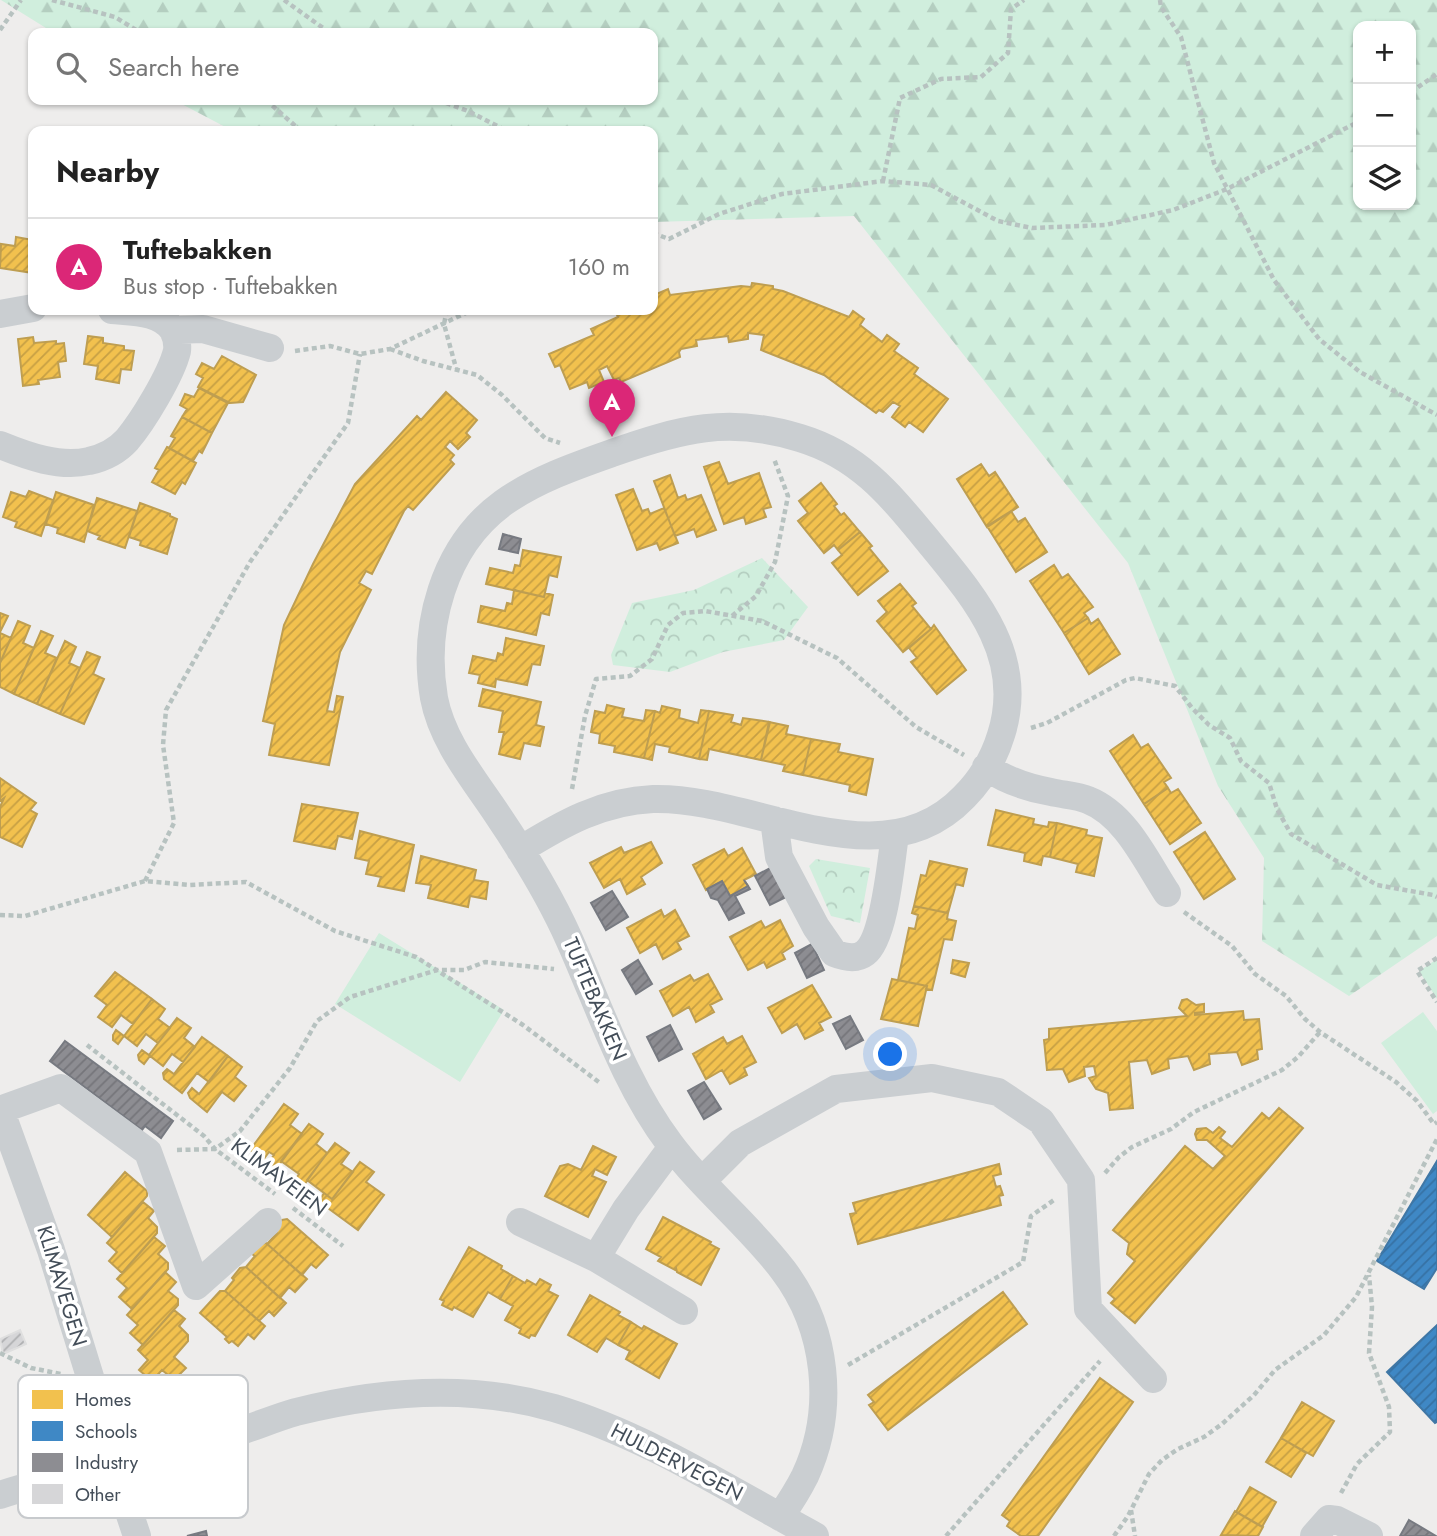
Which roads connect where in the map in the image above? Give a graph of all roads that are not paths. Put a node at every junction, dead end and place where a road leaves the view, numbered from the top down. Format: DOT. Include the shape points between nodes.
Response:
graph roads {
  1 [pos="28,309"];
  2 [pos="0,314"];
  3 [pos="148,315"];
  4 [pos="173,330"];
  5 [pos="270,348"];
  6 [pos="0,445"];
  7 [pos="986,767"];
  8 [pos="774,820"];
  9 [pos="895,835"];
  10 [pos="520,850"];
  11 [pos="1167,893"];
  12 [pos="0,1110"];
  13 [pos="672,1147"];
  14 [pos="702,1181"];
  15 [pos="279,1208"];
  16 [pos="520,1222"];
  17 [pos="596,1258"];
  18 [pos="684,1311"];
  19 [pos="89,1375"];
  20 [pos="1153,1379"];
  21 [pos="248,1429"];
  22 [pos="18,1489"];
  23 [pos="0,1495"];
  24 [pos="780,1517"];
  25 [pos="131,1518"];
  26 [pos="1322,1528"];
  27 [pos="137,1536"];
  28 [pos="816,1536"];
  29 [pos="1369,1536"];
  1 -- 2 [label="street"];
  3 -- 4 [label="street" via="165,321"];
  4 -- 5 [label="street" via="203,329"];
  4 -- 6 [label="street" via="176,352 160,387 126,441 112,452 68,463"];
  7 -- 9 [label="street, TUFTEBAKKEN" via="951,809 915,830"];
  7 -- 10 [label="street, TUFTEBAKKEN" via="995,754 1009,699 1004,657 987,621 887,491 848,459 809,441 762,429 692,428 528,487 482,521 444,583 431,630 430,664 438,712 469,774"];
  7 -- 11 [label="street" via="1006,780 1086,798 1100,806 1121,824"];
  8 -- 9 [label="street, TUFTEBAKKEN" via="848,835"];
  8 -- 9 [label="street" via="779,857 816,927 834,953 851,958 863,955 877,936"];
  8 -- 10 [label="street, TUFTEBAKKEN" via="714,805 658,799 615,804 566,821"];
  10 -- 13 [label="street, TUFTEBAKKEN" via="551,899 637,1092"];
  12 -- 15 [label="street" via="61,1088 148,1152 196,1286"];
  12 -- 19 [label="street, KLIMAVEGEN" via="51,1250"];
  13 -- 14 [label="street, TUFTEBAKKEN"];
  13 -- 17 [label="street"];
  14 -- 20 [label="street" via="740,1143 836,1089 932,1078 998,1092 1041,1121 1081,1180 1088,1309"];
  14 -- 24 [label="street, TUFTEBAKKEN" via="782,1269 804,1303 816,1335 823,1380 820,1424 804,1478"];
  16 -- 17 [label="street"];
  17 -- 18 [label="street"];
  21 -- 24 [label="street, HULDERVEGEN" via="328,1405 415,1394 474,1394 532,1403 610,1427 667,1453"];
  22 -- 23 [label="street, HULDERVEGEN"];
  24 -- 28 [label="street, HULDERVEGEN"];
  25 -- 27 [label="street, KLIMAVEGEN"];
  26 -- 29 [label="street" via="1337,1520"];
}
